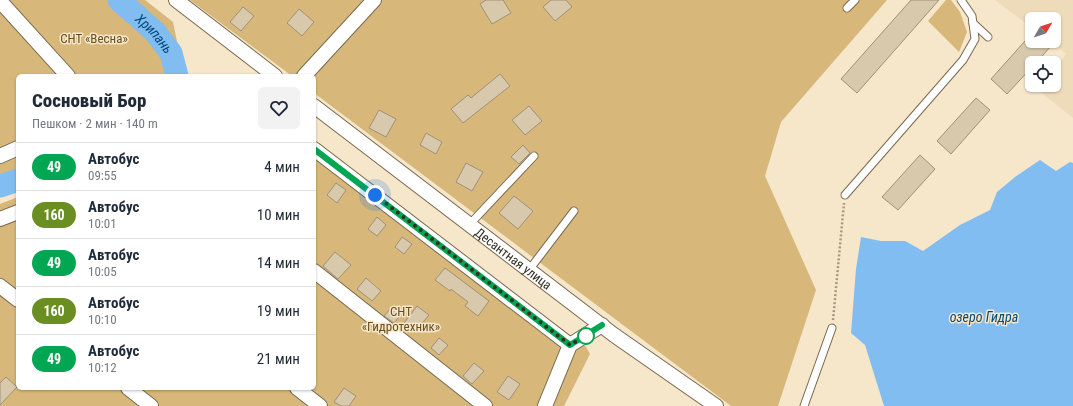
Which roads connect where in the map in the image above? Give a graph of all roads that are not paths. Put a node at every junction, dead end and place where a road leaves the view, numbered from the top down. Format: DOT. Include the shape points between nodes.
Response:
graph roads {
  1 [pos="176,0"];
  2 [pos="374,0"];
  3 [pos="855,0"];
  4 [pos="961,0"];
  5 [pos="0,2"];
  6 [pos="847,8"];
  7 [pos="973,23"];
  8 [pos="988,37"];
  9 [pos="66,74"];
  10 [pos="272,74"];
  11 [pos="306,74"];
  12 [pos="316,108"];
  13 [pos="16,149"];
  14 [pos="316,151"];
  15 [pos="0,156"];
  16 [pos="534,156"];
  17 [pos="845,195"];
  18 [pos="574,211"];
  19 [pos="16,213"];
  20 [pos="0,219"];
  21 [pos="469,224"];
  22 [pos="529,270"];
  23 [pos="316,273"];
  24 [pos="0,286"];
  25 [pos="16,298"];
  26 [pos="602,325"];
  27 [pos="832,328"];
  28 [pos="570,345"];
  29 [pos="131,390"];
  30 [pos="300,390"];
  31 [pos="151,406"];
  32 [pos="320,406"];
  33 [pos="486,406"];
  34 [pos="545,406"];
  35 [pos="716,406"];
  36 [pos="804,406"];
  1 -- 10 [label="street"];
  2 -- 11 [label="street"];
  3 -- 6 [label="lane"];
  4 -- 7 [label="lane" via="972,16"];
  5 -- 9 [label="street"];
  7 -- 8 [label="lane"];
  7 -- 17 [label="lane" via="975,39 963,60"];
  12 -- 21 [label="street, Десантная улица"];
  13 -- 15 [label="street"];
  14 -- 28 [label="street"];
  16 -- 21 [label="lane"];
  18 -- 22 [label="lane"];
  19 -- 20 [label="street"];
  21 -- 22 [label="street, Десантная улица"];
  22 -- 26 [label="street, Десантная улица"];
  23 -- 33 [label="street"];
  24 -- 25 [label="street"];
  26 -- 28 [label="street"];
  26 -- 35 [label="street, Десантная улица"];
  27 -- 36 [label="lane"];
  28 -- 34 [label="street"];
  29 -- 31 [label="street"];
  30 -- 32 [label="street"];
}
